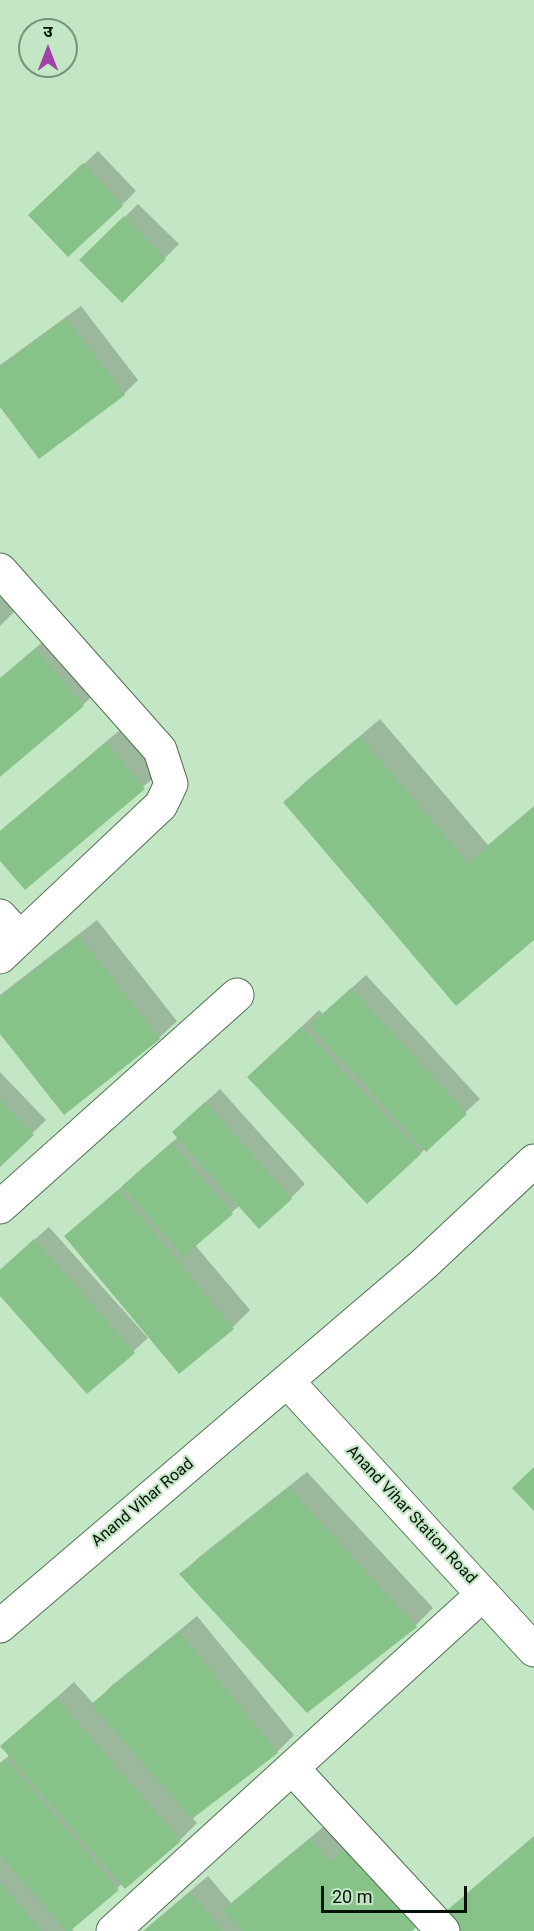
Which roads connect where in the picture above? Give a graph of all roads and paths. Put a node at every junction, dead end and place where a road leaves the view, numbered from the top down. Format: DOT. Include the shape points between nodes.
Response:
graph roads {
  1 [pos="0,570"];
  2 [pos="7,937"];
  3 [pos="237,994"];
  4 [pos="534,1161"];
  5 [pos="0,1207"];
  6 [pos="287,1381"];
  7 [pos="483,1594"];
  8 [pos="0,1626"];
  9 [pos="534,1650"];
  10 [pos="293,1769"];
  11 [pos="113,1931"];
  12 [pos="443,1931"];
  1 -- 2 [label="street" via="160,750 171,784 161,805"];
  3 -- 5 [label="street"];
  4 -- 6 [label="street, Anand Vihar Road" via="424,1264"];
  6 -- 7 [label="street, Anand Vihar Station Road"];
  6 -- 8 [label="street, Anand Vihar Road"];
  7 -- 9 [label="street, Anand Vihar Station Road"];
  7 -- 10 [label="street"];
  10 -- 11 [label="street"];
  10 -- 12 [label="street"];
}
